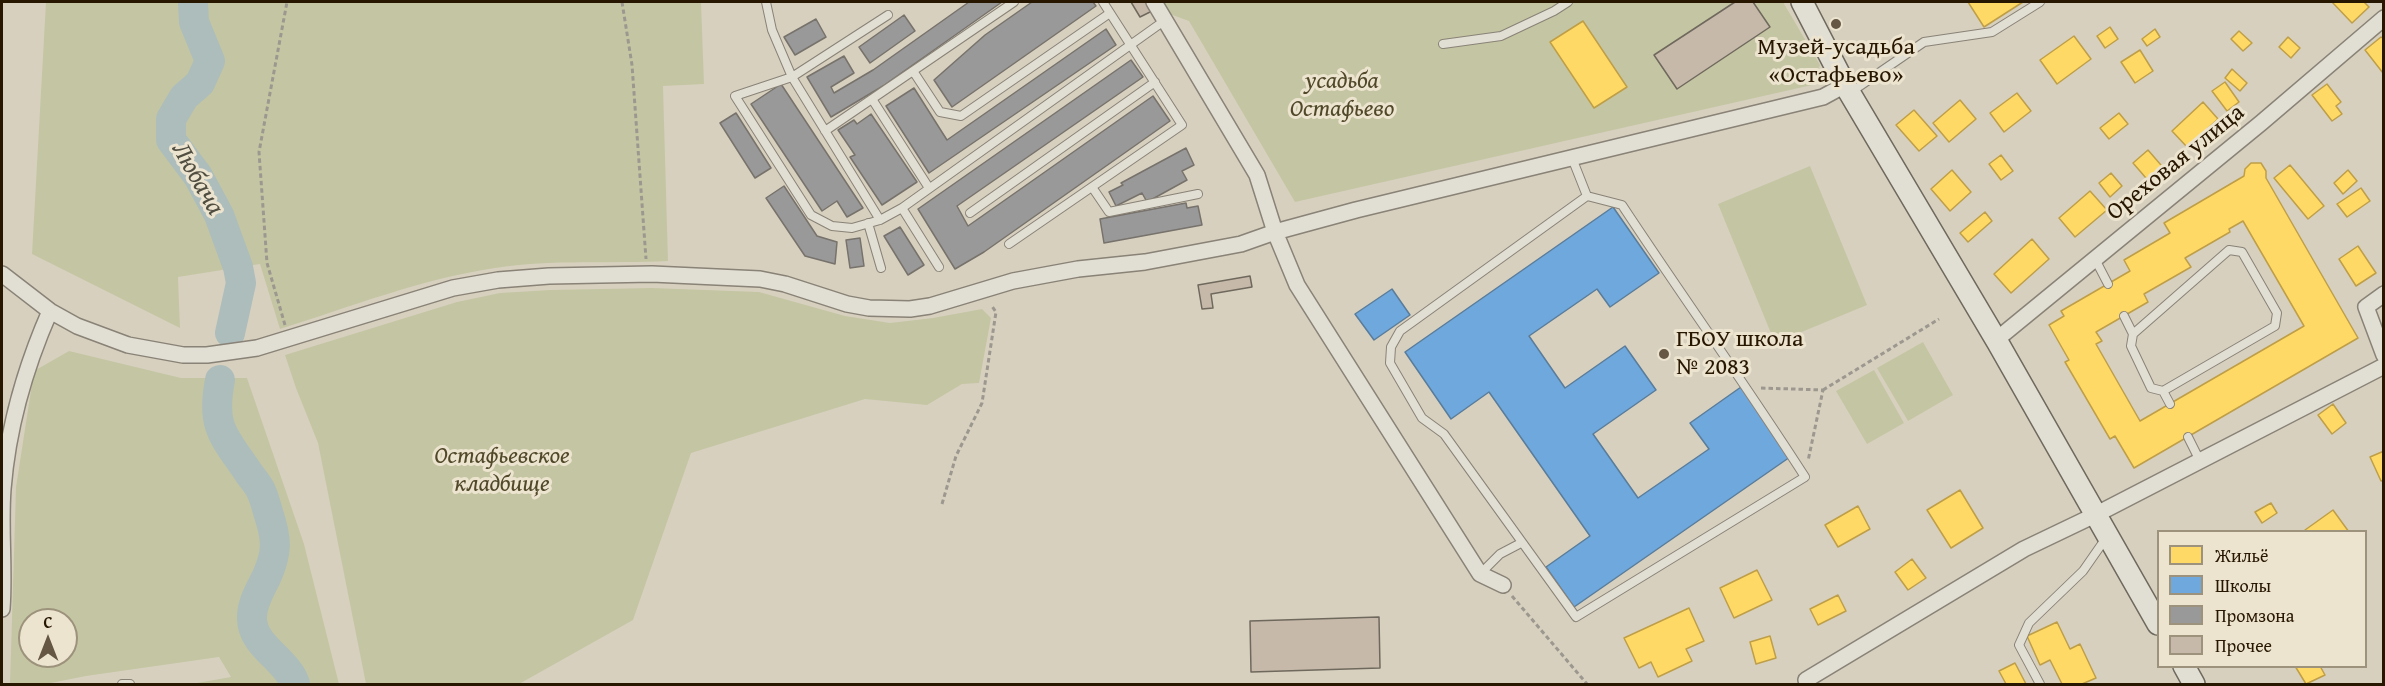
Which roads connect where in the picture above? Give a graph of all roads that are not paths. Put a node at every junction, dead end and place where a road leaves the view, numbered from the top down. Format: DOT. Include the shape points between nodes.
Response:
graph roads {
  1 [pos="766,2"];
  2 [pos="1014,2"];
  3 [pos="1103,2"];
  4 [pos="1154,2"];
  5 [pos="1568,2"];
  6 [pos="1802,2"];
  7 [pos="2040,2"];
  8 [pos="1110,13"];
  9 [pos="888,15"];
  10 [pos="2384,18"];
  11 [pos="1164,21"];
  12 [pos="1443,44"];
  13 [pos="1131,45"];
  14 [pos="913,71"];
  15 [pos="792,77"];
  16 [pos="1155,82"];
  17 [pos="1848,89"];
  18 [pos="872,99"];
  19 [pos="825,131"];
  20 [pos="1572,158"];
  21 [pos="1092,187"];
  22 [pos="929,188"];
  23 [pos="1198,194"];
  24 [pos="1587,196"];
  25 [pos="902,208"];
  26 [pos="970,213"];
  27 [pos="880,220"];
  28 [pos="868,223"];
  29 [pos="1275,232"];
  30 [pos="1009,244"];
  31 [pos="2095,258"];
  32 [pos="939,267"];
  33 [pos="881,268"];
  34 [pos="2,274"];
  35 [pos="2108,284"];
  36 [pos="2384,294"];
  37 [pos="50,311"];
  38 [pos="2124,316"];
  39 [pos="2133,334"];
  40 [pos="1996,340"];
  41 [pos="2384,355"];
  42 [pos="2384,366"];
  43 [pos="2163,391"];
  44 [pos="2170,404"];
  45 [pos="2188,437"];
  46 [pos="2200,460"];
  47 [pos="2095,515"];
  48 [pos="2107,536"];
  49 [pos="1521,543"];
  50 [pos="1480,574"];
  51 [pos="1503,585"];
  52 [pos="2,609"];
  53 [pos="2157,622"];
  54 [pos="2185,668"];
  55 [pos="1806,680"];
  56 [pos="122,684"];
  57 [pos="130,684"];
  58 [pos="2040,684"];
  59 [pos="2194,684"];
  1 -- 15 [label="lane" via="772,30"];
  2 -- 14 [label="lane"];
  3 -- 8 [label="lane"];
  4 -- 11 [label="street"];
  5 -- 12 [label="lane" via="1501,36"];
  6 -- 17 [label="street"];
  7 -- 17 [label="lane" via="1992,32 1924,42"];
  8 -- 13 [label="lane"];
  8 -- 14 [label="lane" via="961,116 940,112"];
  9 -- 15 [label="lane"];
  10 -- 31 [label="street, Ореховая улица"];
  11 -- 13 [label="lane"];
  11 -- 29 [label="street" via="1257,176"];
  13 -- 16 [label="lane"];
  13 -- 22 [label="lane"];
  14 -- 18 [label="lane"];
  15 -- 19 [label="lane"];
  15 -- 28 [label="lane" via="735,96 811,215 832,226 852,228"];
  16 -- 21 [label="lane" via="1182,125"];
  16 -- 26 [label="lane"];
  17 -- 20 [label="street"];
  17 -- 40 [label="street"];
  18 -- 19 [label="lane"];
  18 -- 22 [label="lane"];
  19 -- 27 [label="lane"];
  20 -- 24 [label="lane"];
  20 -- 29 [label="street"];
  21 -- 23 [label="lane" via="1109,212"];
  21 -- 30 [label="lane"];
  22 -- 25 [label="lane"];
  24 -- 49 [label="lane" via="1400,331 1391,347 1390,363 1422,418 1444,434"];
  24 -- 49 [label="lane" via="1622,205 1805,477 1576,617"];
  25 -- 27 [label="lane"];
  25 -- 32 [label="lane"];
  27 -- 28 [label="lane"];
  28 -- 33 [label="lane"];
  29 -- 37 [label="street" via="1242,244 1013,281 910,309 848,304 760,279 652,274 498,279 453,288 231,353 183,355 128,345"];
  29 -- 50 [label="street" via="1297,285"];
  31 -- 35 [label="lane"];
  31 -- 40 [label="street, Ореховая улица"];
  34 -- 37 [label="street"];
  36 -- 41 [label="street" via="2366,307"];
  37 -- 52 [label="street" via="32,352 16,406 3,489"];
  38 -- 39 [label="lane"];
  39 -- 43 [label="lane" via="2131,346 2151,388"];
  39 -- 43 [label="lane" via="2229,250 2242,252 2277,312 2275,326"];
  40 -- 47 [label="street"];
  42 -- 46 [label="street"];
  43 -- 44 [label="lane"];
  45 -- 46 [label="lane"];
  46 -- 47 [label="street"];
  47 -- 48 [label="street"];
  47 -- 55 [label="street" via="2024,549"];
  48 -- 53 [label="street"];
  48 -- 58 [label="lane" via="2083,571 2028,623 2019,645"];
  49 -- 50 [label="lane" via="1500,554"];
  50 -- 51 [label="street"];
  54 -- 59 [label="street"];
  56 -- 57 [label="lane"];
}
